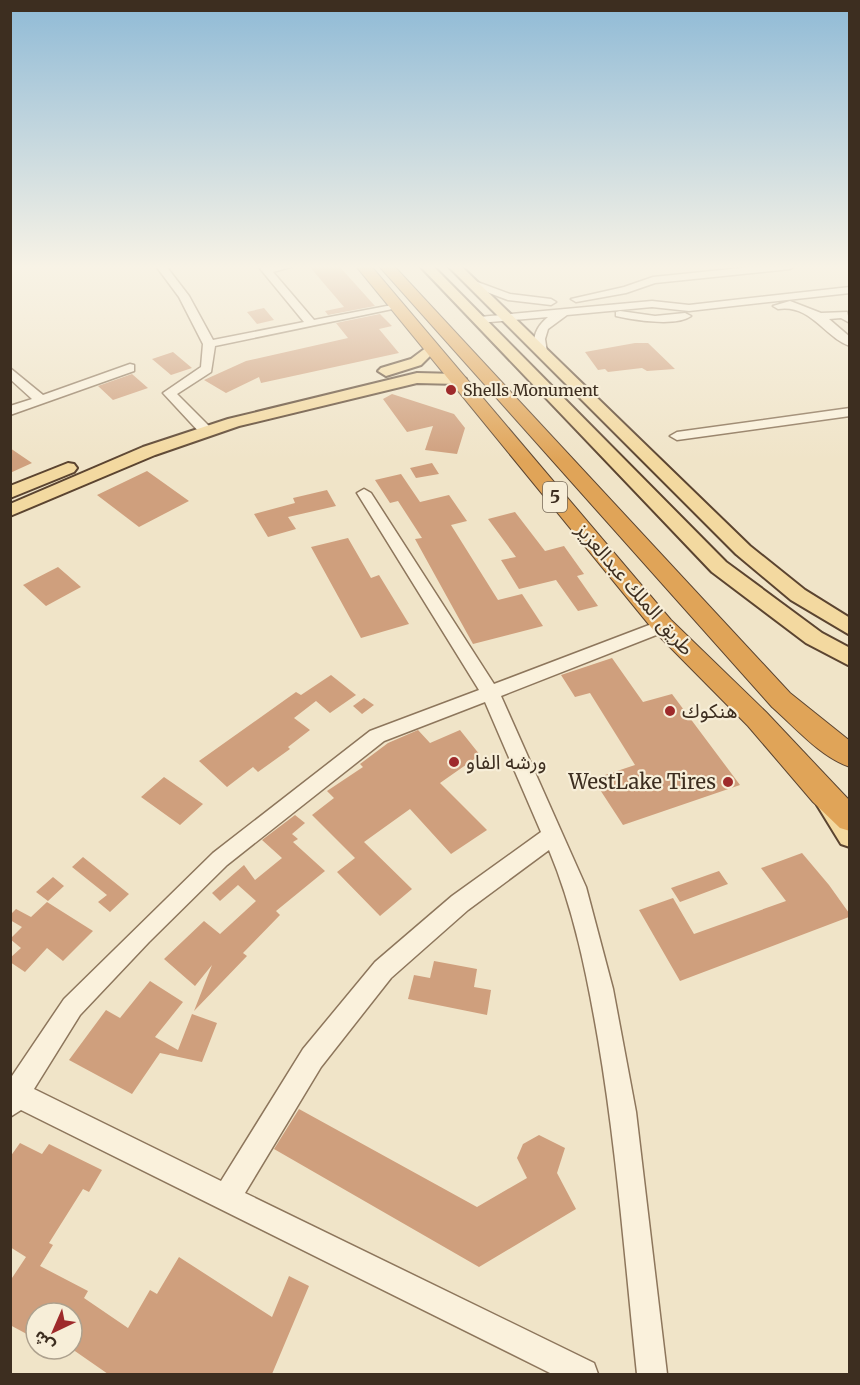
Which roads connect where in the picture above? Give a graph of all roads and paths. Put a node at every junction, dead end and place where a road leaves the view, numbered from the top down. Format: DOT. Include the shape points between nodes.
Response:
graph roads {
  1 [pos="201,331"];
  2 [pos="274,331"];
  3 [pos="417,331"];
  4 [pos="445,331"];
  5 [pos="488,331"];
  6 [pos="520,331"];
  7 [pos="541,331"];
  8 [pos="835,331"];
  9 [pos="208,344"];
  10 [pos="849,344"];
  11 [pos="431,348"];
  12 [pos="541,352"];
  13 [pos="130,368"];
  14 [pos="10,372"];
  15 [pos="458,380"];
  16 [pos="41,400"];
  17 [pos="10,411"];
  18 [pos="849,412"];
  19 [pos="201,426"];
  20 [pos="677,436"];
  21 [pos="10,493"];
  22 [pos="364,493"];
  23 [pos="10,511"];
  24 [pos="663,626"];
  25 [pos="849,628"];
  26 [pos="849,658"];
  27 [pos="490,692"];
  28 [pos="849,756"];
  29 [pos="823,794"];
  30 [pos="849,819"];
  31 [pos="552,836"];
  32 [pos="849,836"];
  33 [pos="13,1097"];
  34 [pos="226,1198"];
  35 [pos="584,1374"];
  36 [pos="651,1374"];
  1 -- 9 [label="street"];
  2 -- 9 [label="street"];
  3 -- 11 [label="highway, طريق الملك عبدالعزيز / 5"];
  4 -- 28 [label="highway, طريق الملك عبدالعزيز / 5" via="781,700"];
  5 -- 26 [label="main road" via="719,567 814,638"];
  6 -- 12 [label="main road"];
  7 -- 12 [label="street" via="538,344"];
  8 -- 10 [label="street"];
  9 -- 19 [label="street" via="207,369 169,393"];
  11 -- 15 [label="highway, طريق الملك عبدالعزيز / 5"];
  11 -- 19 [label="main road" via="408,366 290,393"];
  12 -- 25 [label="main road" via="743,550 798,595"];
  13 -- 16 [label="street"];
  14 -- 16 [label="street"];
  15 -- 19 [label="main road" via="417,378"];
  15 -- 24 [label="highway, طريق الملك عبدالعزيز / 5"];
  16 -- 17 [label="street"];
  18 -- 20 [label="street"];
  19 -- 21 [label="main road" via="136,441"];
  19 -- 23 [label="main road"];
  22 -- 27 [label="street"];
  24 -- 27 [label="street"];
  24 -- 29 [label="highway, طريق الملك عبدالعزيز / 5" via="757,718"];
  27 -- 31 [label="street"];
  27 -- 33 [label="street" via="376,736 220,860 72,1007"];
  29 -- 30 [label="highway, طريق الملك عبدالعزيز / 5"];
  29 -- 32 [label="main road"];
  31 -- 34 [label="street" via="460,903 383,970 312,1058"];
  31 -- 36 [label="street" via="575,887 601,989 622,1112"];
  33 -- 34 [label="street"];
  34 -- 35 [label="street"];
}
